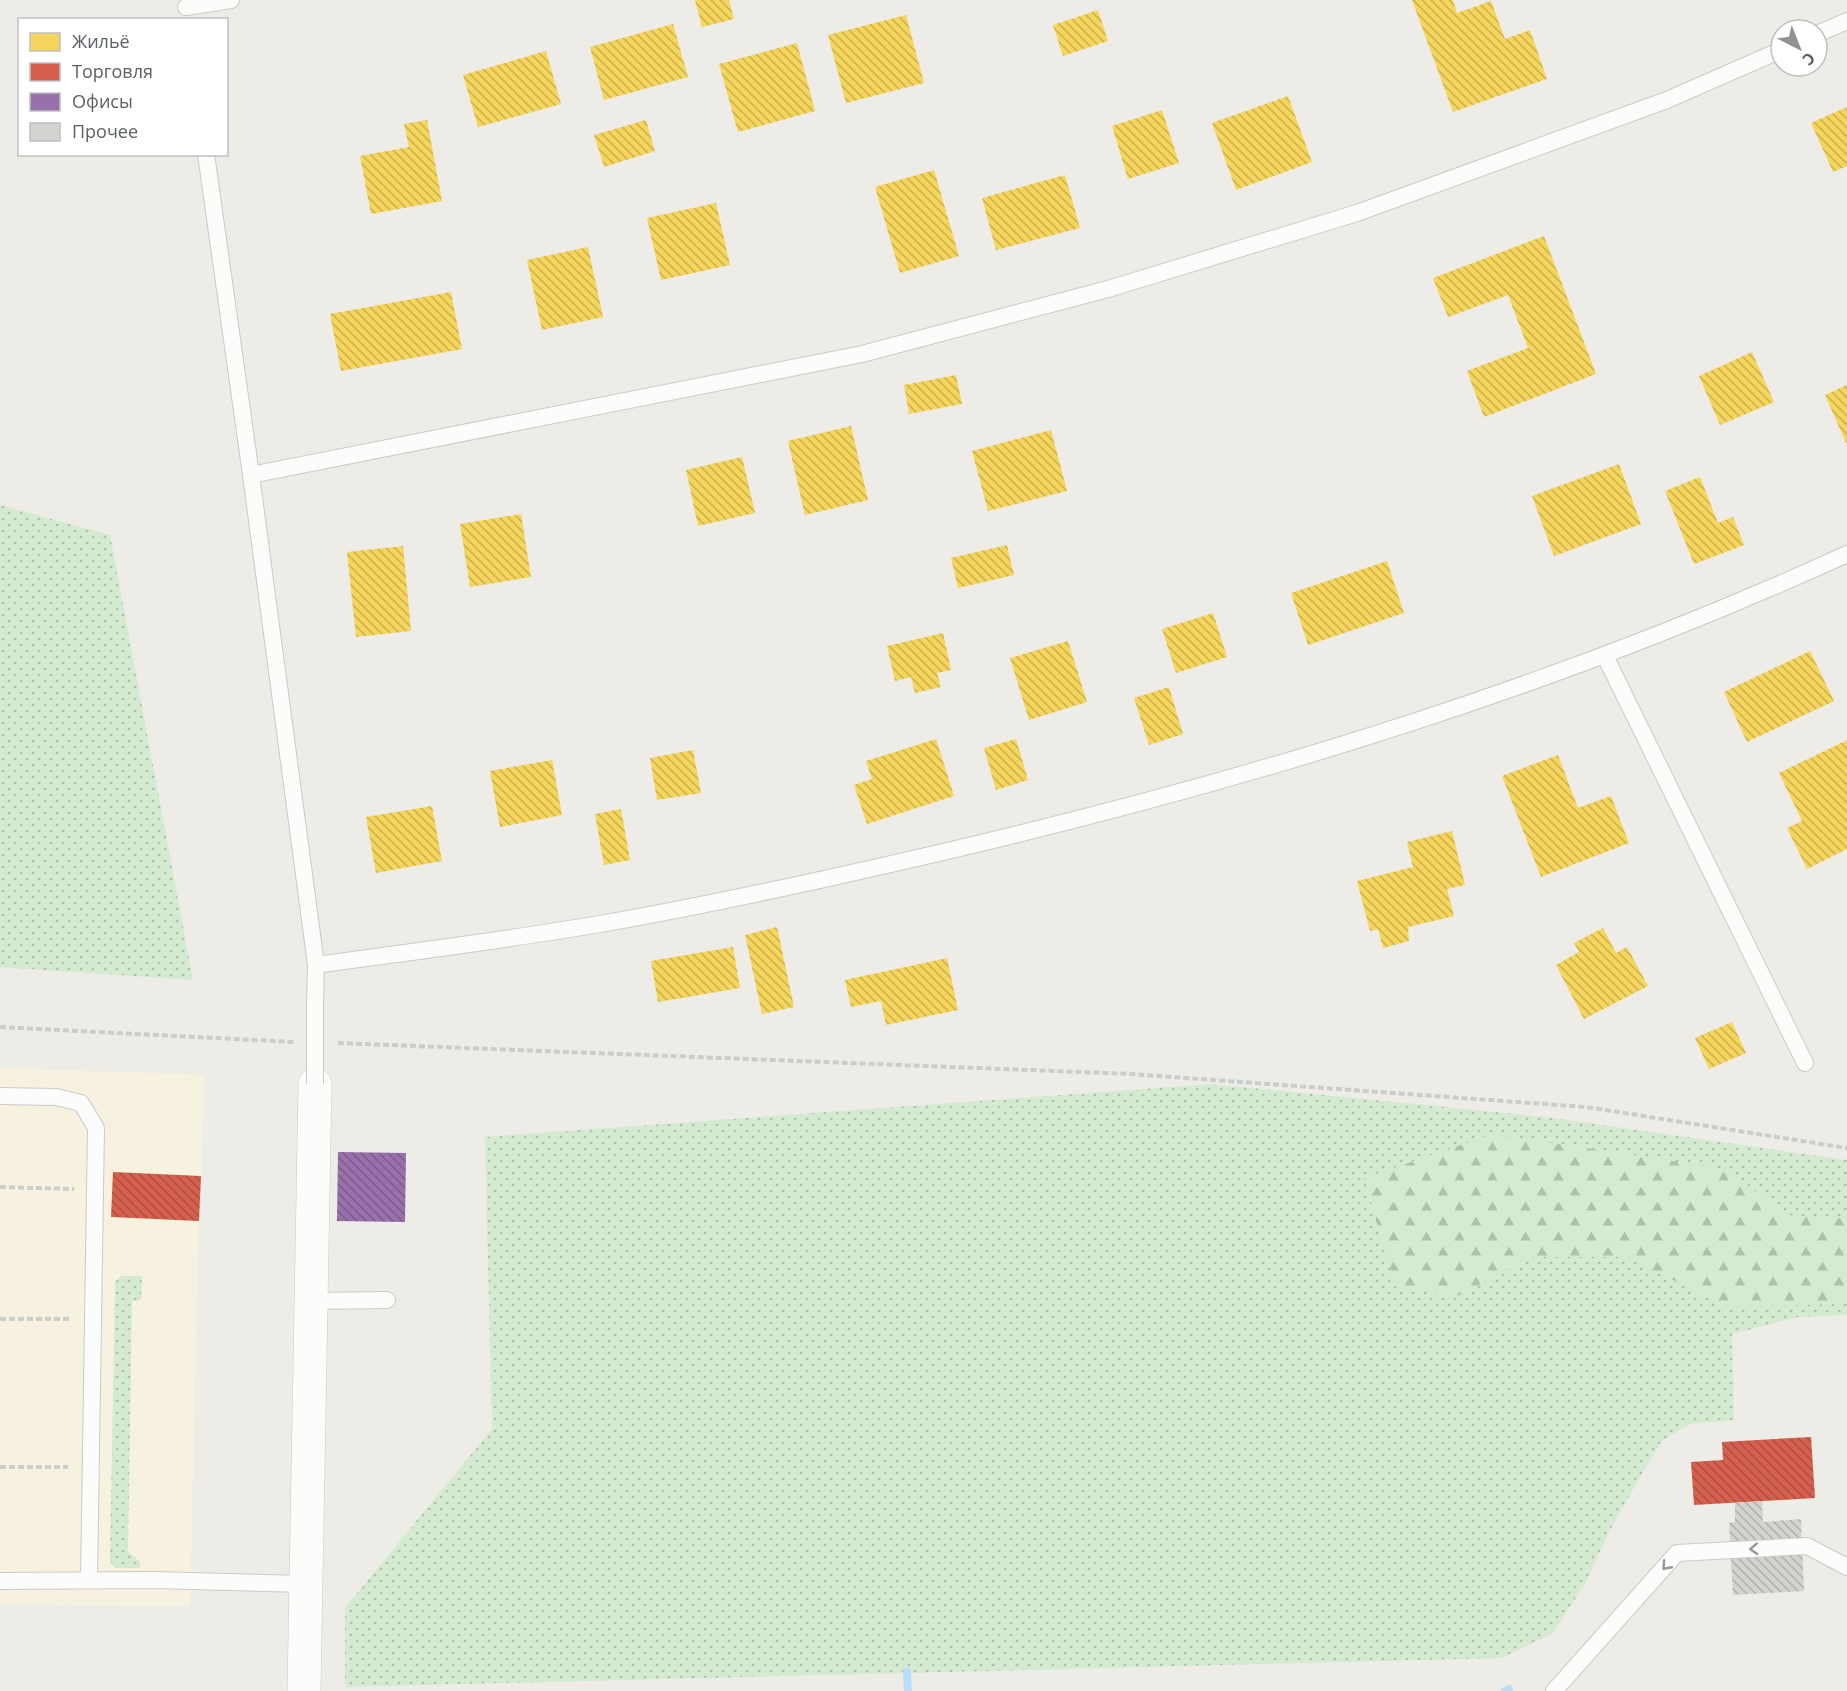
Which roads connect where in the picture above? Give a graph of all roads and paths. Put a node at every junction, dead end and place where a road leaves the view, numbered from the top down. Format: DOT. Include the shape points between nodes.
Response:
graph roads {
  1 [pos="231,0"];
  2 [pos="186,9"];
  3 [pos="1847,21"];
  4 [pos="1829,29"];
  5 [pos="1769,55"];
  6 [pos="206,156"];
  7 [pos="250,475"];
  8 [pos="1847,554"];
  9 [pos="1605,656"];
  10 [pos="316,965"];
  11 [pos="0,1027"];
  12 [pos="315,1043"];
  13 [pos="1805,1063"];
  14 [pos="315,1084"];
  15 [pos="0,1096"];
  16 [pos="1847,1148"];
  17 [pos="0,1186"];
  18 [pos="79,1189"];
  19 [pos="387,1300"];
  20 [pos="312,1301"];
  21 [pos="0,1319"];
  22 [pos="75,1319"];
  23 [pos="0,1467"];
  24 [pos="70,1467"];
  25 [pos="1847,1566"];
  26 [pos="88,1580"];
  27 [pos="0,1581"];
  28 [pos="305,1584"];
  29 [pos="304,1691"];
  30 [pos="1554,1691"];
  1 -- 2 [label="lane"];
  3 -- 4 [label="lane"];
  5 -- 7 [label="lane" via="1667,100 1358,213 1108,289 862,354"];
  6 -- 7 [label="lane"];
  7 -- 10 [label="lane"];
  8 -- 9 [label="lane"];
  9 -- 10 [label="lane" via="1375,735 1123,808 983,842 830,878 601,924"];
  9 -- 13 [label="lane"];
  10 -- 12 [label="lane, bridge"];
  11 -- 12 [label="path"];
  12 -- 14 [label="lane, bridge"];
  12 -- 16 [label="path" via="1143,1075 1586,1107"];
  14 -- 20 [label="street"];
  15 -- 26 [label="lane" via="56,1097 81,1103 96,1128"];
  17 -- 18 [label="path"];
  19 -- 20 [label="lane"];
  20 -- 28 [label="street"];
  21 -- 22 [label="path"];
  23 -- 24 [label="path"];
  25 -- 30 [label="lane, one-way" via="1807,1545 1677,1553"];
  26 -- 27 [label="lane"];
  26 -- 28 [label="lane"];
  28 -- 29 [label="street"];
}
